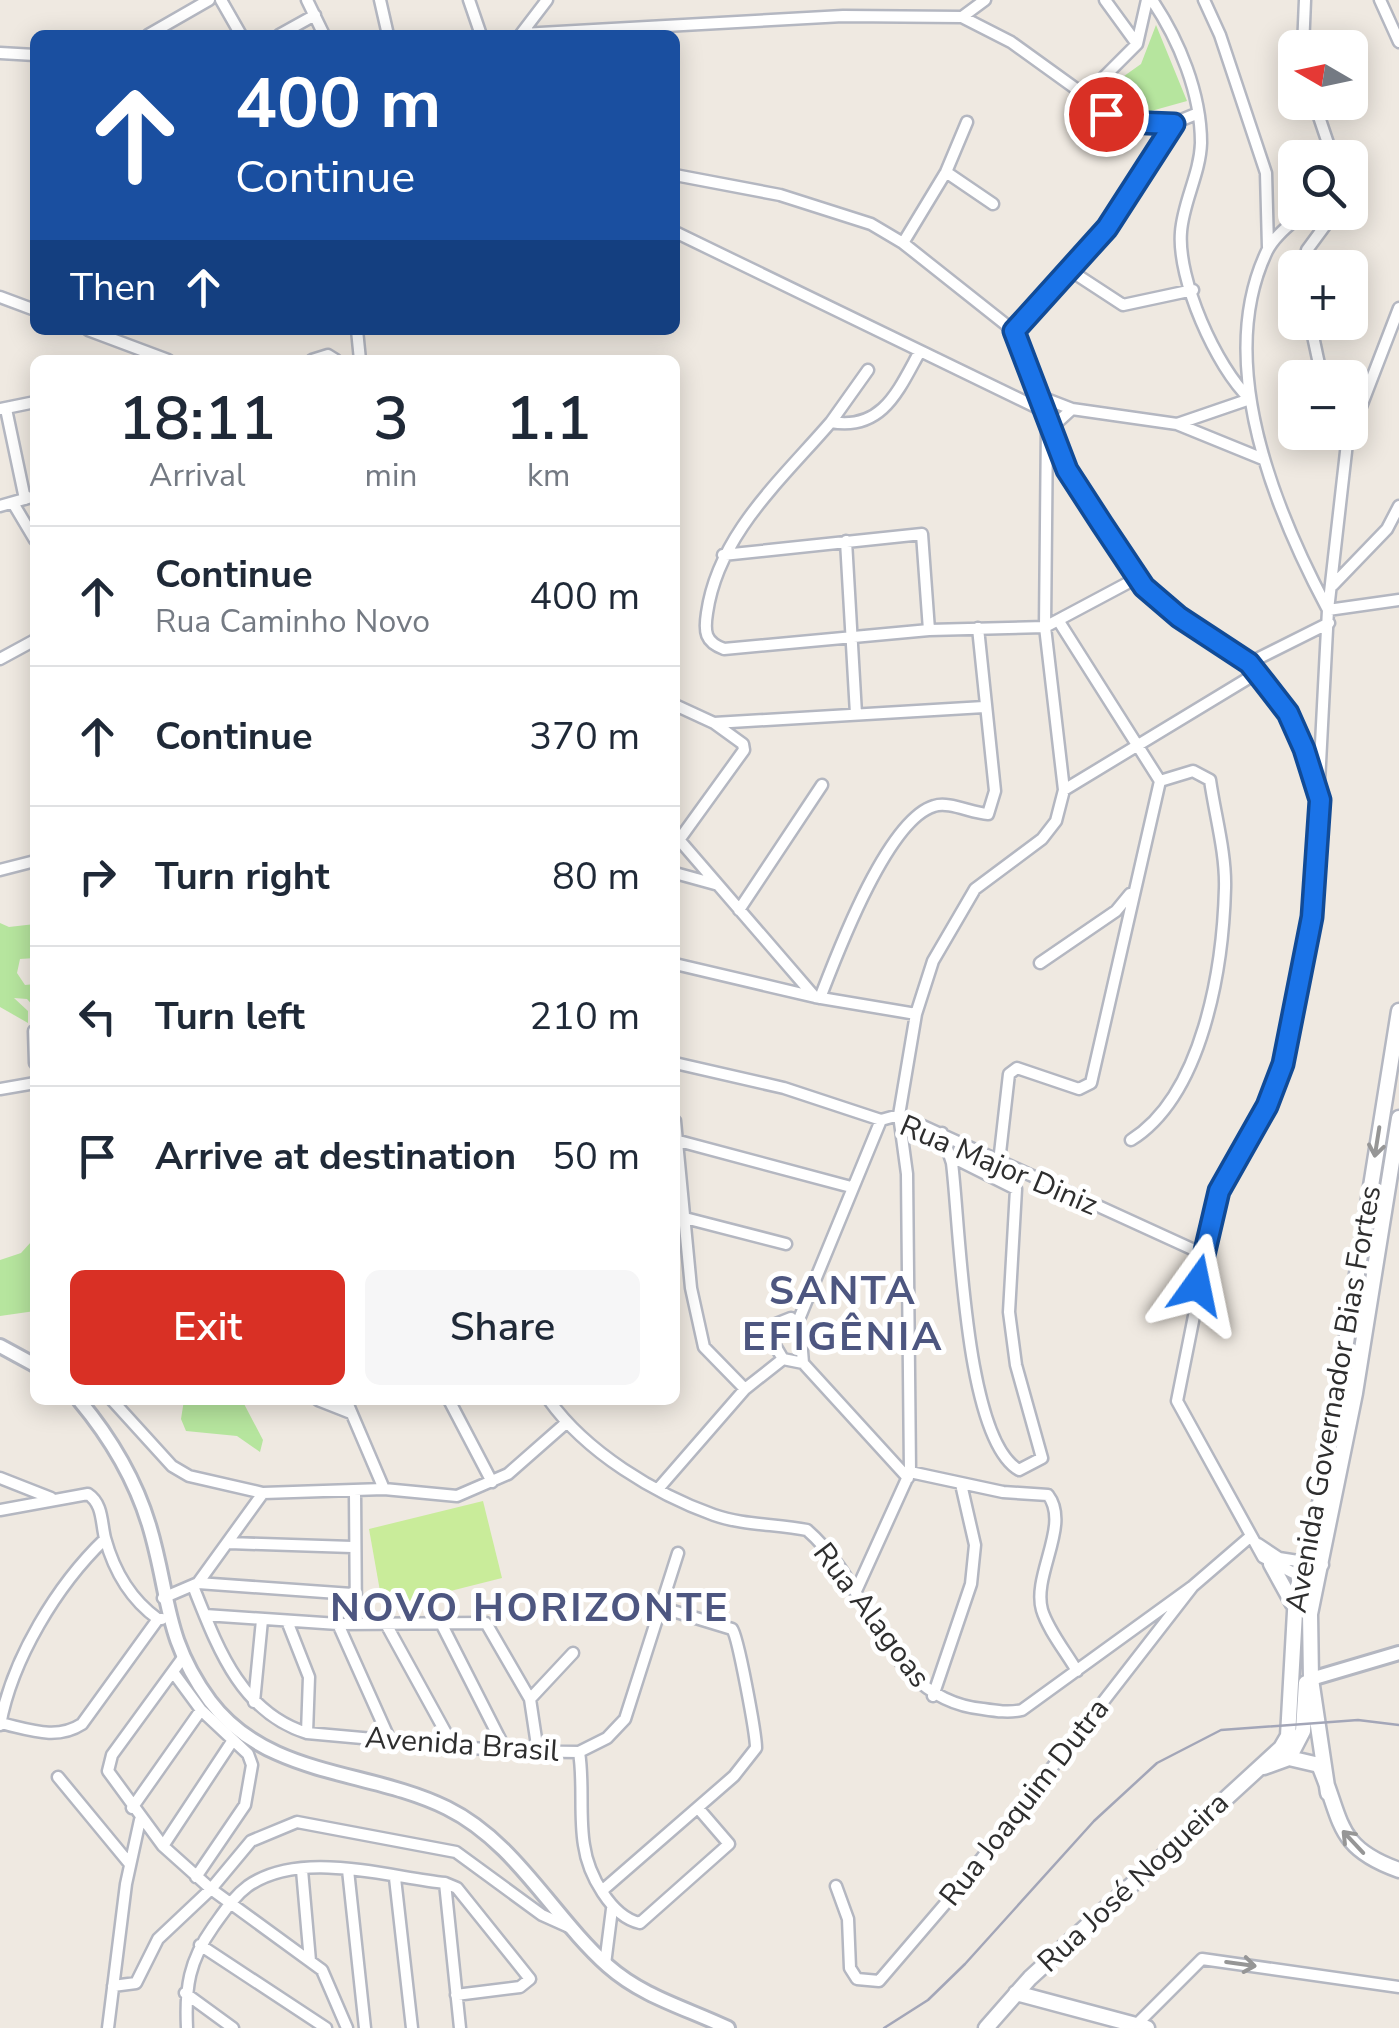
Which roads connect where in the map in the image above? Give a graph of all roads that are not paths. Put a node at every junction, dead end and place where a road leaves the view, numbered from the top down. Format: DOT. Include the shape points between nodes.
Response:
graph roads {
  1 [pos="209,0"];
  2 [pos="221,0"];
  3 [pos="307,0"];
  4 [pos="380,0"];
  5 [pos="469,0"];
  6 [pos="546,0"];
  7 [pos="985,0"];
  8 [pos="1105,0"];
  9 [pos="1150,0"];
  10 [pos="1204,0"];
  11 [pos="1305,0"];
  12 [pos="1382,3"];
  13 [pos="1399,5"];
  14 [pos="315,15"];
  15 [pos="962,18"];
  16 [pos="157,30"];
  17 [pos="238,30"];
  18 [pos="288,30"];
  19 [pos="322,30"];
  20 [pos="387,30"];
  21 [pos="479,30"];
  22 [pos="523,30"];
  23 [pos="592,30"];
  24 [pos="1304,30"];
  25 [pos="1399,42"];
  26 [pos="1136,44"];
  27 [pos="0,53"];
  28 [pos="30,54"];
  29 [pos="1084,96"];
  30 [pos="1196,114"];
  31 [pos="968,122"];
  32 [pos="1174,124"];
  33 [pos="946,172"];
  34 [pos="680,176"];
  35 [pos="993,204"];
  36 [pos="1286,230"];
  37 [pos="680,234"];
  38 [pos="903,243"];
  39 [pos="1268,248"];
  40 [pos="1071,272"];
  41 [pos="1193,290"];
  42 [pos="0,297"];
  43 [pos="30,308"];
  44 [pos="1399,308"];
  45 [pos="1014,331"];
  46 [pos="101,335"];
  47 [pos="919,353"];
  48 [pos="155,355"];
  49 [pos="868,370"];
  50 [pos="1368,381"];
  51 [pos="1041,397"];
  52 [pos="1250,398"];
  53 [pos="30,403"];
  54 [pos="3,409"];
  55 [pos="1072,409"];
  56 [pos="1042,410"];
  57 [pos="831,422"];
  58 [pos="1176,424"];
  59 [pos="1048,427"];
  60 [pos="1343,450"];
  61 [pos="1263,459"];
  62 [pos="30,498"];
  63 [pos="13,503"];
  64 [pos="0,506"];
  65 [pos="1399,506"];
  66 [pos="30,532"];
  67 [pos="846,541"];
  68 [pos="723,554"];
  69 [pos="1137,578"];
  70 [pos="1330,588"];
  71 [pos="1399,600"];
  72 [pos="1328,610"];
  73 [pos="1058,620"];
  74 [pos="1329,622"];
  75 [pos="1045,627"];
  76 [pos="978,628"];
  77 [pos="929,630"];
  78 [pos="852,640"];
  79 [pos="30,643"];
  80 [pos="0,660"];
  81 [pos="1253,668"];
  82 [pos="680,707"];
  83 [pos="984,707"];
  84 [pos="856,714"];
  85 [pos="714,723"];
  86 [pos="1140,745"];
  87 [pos="1160,781"];
  88 [pos="822,785"];
  89 [pos="1064,790"];
  90 [pos="1320,800"];
  91 [pos="680,833"];
  92 [pos="680,841"];
  93 [pos="30,862"];
  94 [pos="0,870"];
  95 [pos="680,874"];
  96 [pos="716,884"];
  97 [pos="1134,889"];
  98 [pos="739,910"];
  99 [pos="1040,962"];
  100 [pos="680,965"];
  101 [pos="817,998"];
  102 [pos="1399,1011"];
  103 [pos="916,1014"];
  104 [pos="1396,1050"];
  105 [pos="680,1064"];
  106 [pos="1393,1071"];
  107 [pos="30,1085"];
  108 [pos="0,1090"];
  109 [pos="899,1115"];
  110 [pos="1399,1118"];
  111 [pos="881,1120"];
  112 [pos="942,1134"];
  113 [pos="680,1140"];
  114 [pos="1131,1140"];
  115 [pos="950,1156"];
  116 [pos="999,1162"];
  117 [pos="680,1174"];
  118 [pos="852,1188"];
  119 [pos="685,1218"];
  120 [pos="786,1244"];
  121 [pos="1203,1254"];
  122 [pos="797,1324"];
  123 [pos="0,1346"];
  124 [pos="783,1359"];
  125 [pos="30,1362"];
  126 [pos="803,1364"];
  127 [pos="745,1390"];
  128 [pos="83,1405"];
  129 [pos="117,1405"];
  130 [pos="330,1405"];
  131 [pos="348,1405"];
  132 [pos="452,1405"];
  133 [pos="553,1405"];
  134 [pos="350,1413"];
  135 [pos="566,1423"];
  136 [pos="909,1475"];
  137 [pos="0,1478"];
  138 [pos="492,1482"];
  139 [pos="960,1484"];
  140 [pos="384,1489"];
  141 [pos="658,1489"];
  142 [pos="355,1493"];
  143 [pos="263,1494"];
  144 [pos="52,1498"];
  145 [pos="0,1510"];
  146 [pos="105,1539"];
  147 [pos="1254,1540"];
  148 [pos="229,1544"];
  149 [pos="352,1548"];
  150 [pos="678,1553"];
  151 [pos="1271,1564"];
  152 [pos="1323,1565"];
  153 [pos="1302,1570"];
  154 [pos="1318,1584"];
  155 [pos="196,1585"];
  156 [pos="1193,1586"];
  157 [pos="856,1591"];
  158 [pos="352,1594"];
  159 [pos="163,1598"];
  160 [pos="662,1608"];
  161 [pos="1295,1609"];
  162 [pos="204,1615"];
  163 [pos="163,1619"];
  164 [pos="262,1620"];
  165 [pos="288,1621"];
  166 [pos="338,1624"];
  167 [pos="356,1624"];
  168 [pos="386,1624"];
  169 [pos="442,1625"];
  170 [pos="574,1653"];
  171 [pos="1399,1653"];
  172 [pos="182,1660"];
  173 [pos="1077,1671"];
  174 [pos="172,1672"];
  175 [pos="1311,1679"];
  176 [pos="934,1696"];
  177 [pos="530,1699"];
  178 [pos="254,1702"];
  179 [pos="201,1710"];
  180 [pos="0,1723"];
  181 [pos="307,1733"];
  182 [pos="389,1738"];
  183 [pos="233,1740"];
  184 [pos="452,1744"];
  185 [pos="506,1751"];
  186 [pos="538,1752"];
  187 [pos="579,1752"];
  188 [pos="1289,1758"];
  189 [pos="1251,1772"];
  190 [pos="58,1777"];
  191 [pos="1328,1793"];
  192 [pos="132,1808"];
  193 [pos="698,1808"];
  194 [pos="140,1820"];
  195 [pos="163,1846"];
  196 [pos="129,1863"];
  197 [pos="302,1870"];
  198 [pos="348,1870"];
  199 [pos="1399,1870"];
  200 [pos="196,1877"];
  201 [pos="395,1878"];
  202 [pos="446,1883"];
  203 [pos="836,1886"];
  204 [pos="211,1889"];
  205 [pos="604,1889"];
  206 [pos="230,1903"];
  207 [pos="612,1910"];
  208 [pos="576,1931"];
  209 [pos="200,1945"];
  210 [pos="310,1960"];
  211 [pos="605,1964"];
  212 [pos="1030,1978"];
  213 [pos="113,1986"];
  214 [pos="1399,1987"];
  215 [pos="1016,1993"];
  216 [pos="185,1994"];
  217 [pos="456,1995"];
  218 [pos="1037,1998"];
  219 [pos="1142,2026"];
  220 [pos="108,2028"];
  221 [pos="187,2028"];
  222 [pos="233,2028"];
  223 [pos="326,2028"];
  224 [pos="347,2028"];
  225 [pos="364,2028"];
  226 [pos="412,2028"];
  227 [pos="460,2028"];
  228 [pos="728,2028"];
  229 [pos="986,2028"];
  1 -- 16 [label="street"];
  2 -- 17 [label="street"];
  3 -- 14 [label="street"];
  4 -- 20 [label="street"];
  5 -- 21 [label="street"];
  6 -- 22 [label="street"];
  7 -- 15 [label="street"];
  8 -- 26 [label="street"];
  9 -- 26 [label="street"];
  9 -- 30 [label="street" via="1180,49"];
  10 -- 39 [label="street" via="1266,173"];
  11 -- 24 [label="street"];
  12 -- 13 [label="street"];
  12 -- 25 [label="street"];
  14 -- 18 [label="street"];
  14 -- 19 [label="street"];
  15 -- 23 [label="street" via="843,16"];
  15 -- 29 [label="street" via="1011,42"];
  26 -- 29 [label="street"];
  27 -- 28 [label="street"];
  29 -- 32 [label="street" via="1122,122"];
  30 -- 32 [label="street"];
  30 -- 41 [label="street" via="1200,160 1180,231"];
  31 -- 33 [label="street"];
  32 -- 40 [label="street" via="1128,200"];
  33 -- 35 [label="street"];
  33 -- 38 [label="street"];
  34 -- 38 [label="street" via="838,210"];
  36 -- 39 [label="street"];
  37 -- 47 [label="street"];
  38 -- 45 [label="street"];
  39 -- 52 [label="street" via="1248,313"];
  40 -- 41 [label="street" via="1123,304"];
  40 -- 45 [label="street"];
  41 -- 52 [label="street" via="1223,366"];
  42 -- 43 [label="street"];
  44 -- 50 [label="street"];
  45 -- 51 [label="street"];
  46 -- 48 [label="street"];
  47 -- 56 [label="street"];
  47 -- 57 [label="street" via="880,415"];
  49 -- 57 [label="street"];
  51 -- 55 [label="street"];
  51 -- 56 [label="street"];
  52 -- 58 [label="street"];
  52 -- 61 [label="street"];
  53 -- 54 [label="street"];
  54 -- 62 [label="street"];
  55 -- 58 [label="street"];
  55 -- 59 [label="street"];
  56 -- 59 [label="street"];
  57 -- 68 [label="street"];
  58 -- 61 [label="street"];
  59 -- 69 [label="street" via="1067,470"];
  59 -- 75 [label="street"];
  60 -- 70 [label="street"];
  61 -- 72 [label="street" via="1298,553"];
  62 -- 63 [label="street"];
  63 -- 64 [label="street"];
  63 -- 66 [label="street"];
  65 -- 70 [label="street" via="1387,529"];
  67 -- 68 [label="street"];
  67 -- 77 [label="street" via="922,534"];
  67 -- 78 [label="street"];
  68 -- 78 [label="street" via="710,587 704,632 711,644 724,649"];
  69 -- 73 [label="street"];
  69 -- 81 [label="street" via="1179,617"];
  70 -- 72 [label="street"];
  71 -- 72 [label="street"];
  72 -- 74 [label="street"];
  73 -- 75 [label="street"];
  73 -- 86 [label="street"];
  74 -- 81 [label="street"];
  74 -- 90 [label="street"];
  75 -- 76 [label="street"];
  75 -- 89 [label="street"];
  76 -- 77 [label="street"];
  76 -- 83 [label="street"];
  77 -- 78 [label="street"];
  78 -- 84 [label="street"];
  79 -- 80 [label="street"];
  81 -- 86 [label="street"];
  81 -- 90 [label="street" via="1288,713"];
  82 -- 85 [label="street"];
  83 -- 84 [label="street"];
  83 -- 101 [label="street" via="994,790 988,814 943,804 914,821 878,867"];
  84 -- 85 [label="street"];
  85 -- 91 [label="street" via="744,750"];
  86 -- 87 [label="street"];
  86 -- 89 [label="street"];
  87 -- 97 [label="street"];
  87 -- 114 [label="street" via="1193,771 1210,780 1226,886 1199,1044 1168,1108"];
  88 -- 98 [label="street"];
  89 -- 103 [label="street" via="1056,821 1042,839 975,889 933,961"];
  90 -- 121 [label="street" via="1312,917 1283,1064 1219,1191"];
  92 -- 96 [label="street"];
  93 -- 94 [label="street"];
  95 -- 96 [label="street"];
  96 -- 98 [label="street"];
  97 -- 99 [label="street" via="1116,911"];
  97 -- 116 [label="street" via="1091,1083 1079,1089 1017,1068 1009,1074"];
  98 -- 101 [label="street"];
  100 -- 101 [label="street"];
  101 -- 103 [label="street"];
  102 -- 104 [label="main road, Avenida Governador Bias Fortes"];
  103 -- 109 [label="street"];
  104 -- 106 [label="main road, Avenida Governador Bias Fortes"];
  105 -- 111 [label="street, Rua Major Diniz"];
  106 -- 153 [label="main road, Avenida Governador Bias Fortes, one-way" via="1322,1499"];
  107 -- 108 [label="street"];
  109 -- 111 [label="street, Rua Major Diniz"];
  109 -- 112 [label="street, Rua Major Diniz"];
  109 -- 136 [label="street" via="907,1174"];
  110 -- 152 [label="main road, Avenida Governador Bias Fortes"];
  111 -- 118 [label="street"];
  112 -- 115 [label="street"];
  112 -- 116 [label="street, Rua Major Diniz"];
  113 -- 118 [label="street"];
  115 -- 115 [label="street" via="967,1333 982,1398 1008,1464 1020,1470 1042,1458 1009,1312 1016,1189"];
  116 -- 121 [label="street, Rua Major Diniz"];
  117 -- 119 [label="street"];
  118 -- 122 [label="street"];
  119 -- 120 [label="street"];
  119 -- 127 [label="street" via="704,1348"];
  121 -- 147 [label="street" via="1177,1401"];
  122 -- 124 [label="street" via="791,1318 771,1326"];
  122 -- 126 [label="street"];
  123 -- 125 [label="street"];
  124 -- 126 [label="street"];
  124 -- 127 [label="street"];
  126 -- 136 [label="street"];
  127 -- 141 [label="street"];
  128 -- 159 [label="street" via="102,1429 148,1524"];
  129 -- 143 [label="street" via="172,1466"];
  130 -- 134 [label="street"];
  131 -- 134 [label="street"];
  132 -- 138 [label="street"];
  133 -- 135 [label="street, Rua Alagoas"];
  134 -- 140 [label="street"];
  135 -- 138 [label="street"];
  135 -- 141 [label="street, Rua Alagoas"];
  136 -- 139 [label="street"];
  136 -- 157 [label="street"];
  137 -- 144 [label="street"];
  138 -- 140 [label="street" via="458,1496"];
  139 -- 173 [label="street" via="1038,1491 1053,1502 1042,1609"];
  139 -- 176 [label="street" via="975,1544 971,1584"];
  140 -- 142 [label="street"];
  141 -- 157 [label="street, Rua Alagoas" via="717,1516 807,1530"];
  142 -- 143 [label="street"];
  142 -- 149 [label="street"];
  143 -- 148 [label="street"];
  144 -- 145 [label="street"];
  144 -- 146 [label="street" via="95,1499"];
  146 -- 163 [label="street" via="128,1591"];
  146 -- 180 [label="street" via="30,1646 7,1690"];
  147 -- 151 [label="street"];
  147 -- 153 [label="street"];
  147 -- 156 [label="street, Rua Joaquim Dutra" via="1220,1558"];
  148 -- 149 [label="street"];
  148 -- 155 [label="street"];
  149 -- 158 [label="street"];
  150 -- 160 [label="street, Avenida Brasil"];
  151 -- 153 [label="street"];
  151 -- 161 [label="main road"];
  152 -- 153 [label="street"];
  152 -- 154 [label="main road, Avenida Governador Bias Fortes"];
  153 -- 154 [label="street"];
  153 -- 161 [label="main road, Avenida Governador Bias Fortes"];
  154 -- 175 [label="main road, Avenida Governador Bias Fortes" via="1310,1614"];
  155 -- 158 [label="street"];
  155 -- 159 [label="street"];
  155 -- 162 [label="street, Avenida Brasil"];
  156 -- 173 [label="street, Rua Alagoas"];
  156 -- 203 [label="street, Rua Joaquim Dutra" via="879,1982 857,1979 850,1968 848,1919"];
  157 -- 176 [label="street, Rua Alagoas" via="889,1646"];
  158 -- 167 [label="street"];
  159 -- 163 [label="street"];
  160 -- 187 [label="street, Avenida Brasil" via="625,1719"];
  160 -- 193 [label="street" via="732,1628 741,1647 756,1748"];
  161 -- 189 [label="main road, Avenida Governador Bias Fortes" via="1291,1725 1280,1748"];
  162 -- 164 [label="street"];
  162 -- 178 [label="street, Avenida Brasil"];
  163 -- 172 [label="street"];
  163 -- 180 [label="street" via="71,1732"];
  164 -- 165 [label="street"];
  164 -- 178 [label="street"];
  165 -- 166 [label="street"];
  165 -- 181 [label="street" via="308,1677"];
  166 -- 167 [label="street"];
  166 -- 182 [label="street"];
  167 -- 168 [label="street"];
  168 -- 169 [label="street"];
  168 -- 184 [label="street"];
  169 -- 177 [label="street" via="482,1622 492,1630"];
  169 -- 185 [label="street"];
  170 -- 177 [label="street"];
  171 -- 175 [label="street"];
  172 -- 174 [label="street"];
  172 -- 208 [label="street" via="229,1722 275,1752 446,1808 486,1834"];
  173 -- 176 [label="street, Rua Alagoas" via="1016,1712"];
  174 -- 179 [label="street"];
  174 -- 192 [label="street" via="108,1765"];
  175 -- 188 [label="main road" via="1304,1689 1303,1731"];
  175 -- 191 [label="main road, Avenida Governador Bias Fortes"];
  177 -- 186 [label="street"];
  178 -- 181 [label="street, Avenida Brasil" via="276,1721"];
  179 -- 183 [label="street"];
  179 -- 192 [label="street"];
  181 -- 182 [label="street, Avenida Brasil"];
  182 -- 184 [label="street, Avenida Brasil"];
  183 -- 195 [label="street"];
  183 -- 200 [label="street" via="248,1754 252,1778 245,1805"];
  184 -- 185 [label="street, Avenida Brasil"];
  185 -- 186 [label="street, Avenida Brasil"];
  186 -- 187 [label="street, Avenida Brasil"];
  187 -- 205 [label="street" via="583,1843"];
  188 -- 189 [label="main road"];
  188 -- 191 [label="main road" via="1319,1766"];
  189 -- 212 [label="main road, Rua José Nogueira"];
  190 -- 196 [label="street"];
  199 -- 191 [label="main road, one-way" via="1352,1845"];
  192 -- 194 [label="street"];
  193 -- 205 [label="street"];
  193 -- 207 [label="street" via="727,1839 724,1848 640,1923"];
  194 -- 195 [label="street"];
  194 -- 196 [label="street"];
  195 -- 200 [label="street"];
  196 -- 213 [label="street"];
  197 -- 198 [label="street"];
  197 -- 206 [label="street" via="254,1882"];
  197 -- 210 [label="street"];
  198 -- 201 [label="street"];
  198 -- 225 [label="street"];
  200 -- 204 [label="street"];
  201 -- 202 [label="street"];
  201 -- 226 [label="street"];
  202 -- 217 [label="street"];
  202 -- 217 [label="street" via="465,1896 529,1982"];
  204 -- 206 [label="street"];
  204 -- 208 [label="street" via="251,1841 304,1822 456,1852"];
  204 -- 213 [label="street" via="158,1939 136,1983"];
  205 -- 207 [label="street"];
  206 -- 209 [label="street"];
  206 -- 210 [label="street"];
  207 -- 211 [label="street"];
  208 -- 211 [label="street"];
  209 -- 216 [label="street"];
  209 -- 223 [label="street"];
  210 -- 224 [label="street" via="326,1975"];
  211 -- 228 [label="street" via="644,1993"];
  212 -- 215 [label="main road, Rua José Nogueira"];
  212 -- 218 [label="main road"];
  213 -- 220 [label="street"];
  219 -- 214 [label="street, one-way" via="1202,1960"];
  215 -- 218 [label="main road"];
  215 -- 229 [label="main road, Rua José Nogueira"];
  216 -- 221 [label="street"];
  216 -- 222 [label="street"];
  217 -- 227 [label="street"];
  218 -- 219 [label="main road"];
}
